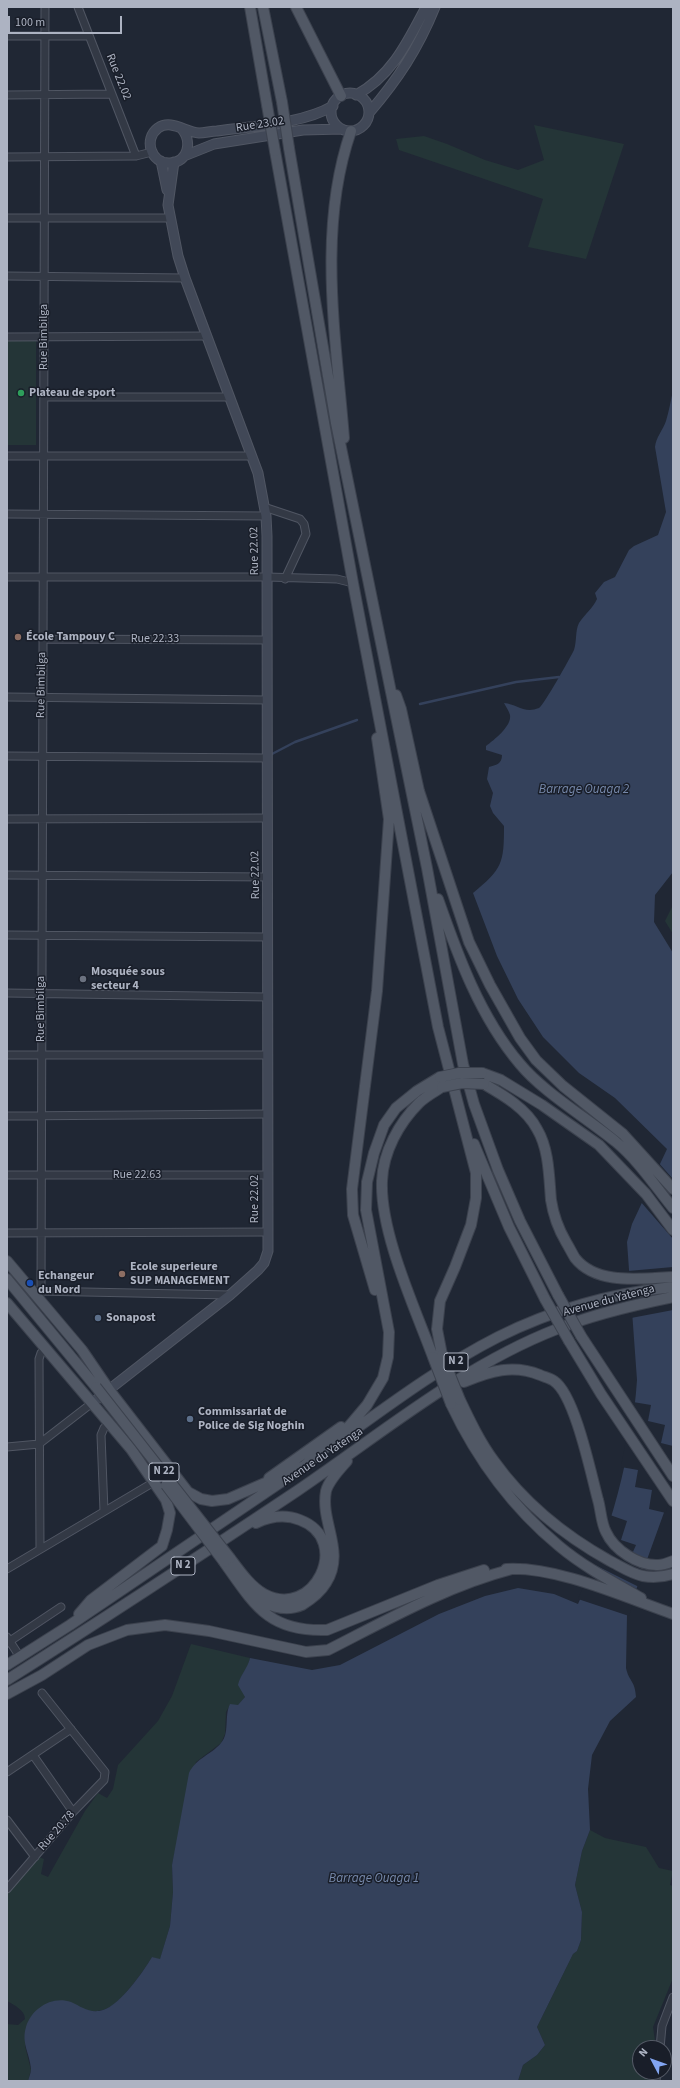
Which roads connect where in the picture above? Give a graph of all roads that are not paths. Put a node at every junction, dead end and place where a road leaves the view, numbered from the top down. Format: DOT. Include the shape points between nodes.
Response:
graph roads {
  1 [pos="45,7"];
  2 [pos="78,7"];
  3 [pos="250,7"];
  4 [pos="263,7"];
  5 [pos="296,7"];
  6 [pos="426,7"];
  7 [pos="436,7"];
  8 [pos="7,36"];
  9 [pos="45,36"];
  10 [pos="89,36"];
  11 [pos="110,94"];
  12 [pos="7,95"];
  13 [pos="45,95"];
  14 [pos="356,95"];
  15 [pos="341,96"];
  16 [pos="333,106"];
  17 [pos="369,113"];
  18 [pos="182,129"];
  19 [pos="346,130"];
  20 [pos="152,152"];
  21 [pos="136,156"];
  22 [pos="184,156"];
  23 [pos="7,157"];
  24 [pos="44,157"];
  25 [pos="161,161"];
  26 [pos="174,162"];
  27 [pos="168,196"];
  28 [pos="7,218"];
  29 [pos="44,218"];
  30 [pos="170,218"];
  31 [pos="7,276"];
  32 [pos="44,276"];
  33 [pos="185,278"];
  34 [pos="44,336"];
  35 [pos="207,336"];
  36 [pos="7,337"];
  37 [pos="44,397"];
  38 [pos="230,397"];
  39 [pos="7,456"];
  40 [pos="43,456"];
  41 [pos="252,456"];
  42 [pos="348,486"];
  43 [pos="265,511"];
  44 [pos="7,514"];
  45 [pos="43,514"];
  46 [pos="42,576"];
  47 [pos="7,577"];
  48 [pos="267,577"];
  49 [pos="285,579"];
  50 [pos="353,583"];
  51 [pos="43,639"];
  52 [pos="267,640"];
  53 [pos="367,654"];
  54 [pos="383,656"];
  55 [pos="7,697"];
  56 [pos="42,697"];
  57 [pos="267,700"];
  58 [pos="7,756"];
  59 [pos="42,756"];
  60 [pos="267,758"];
  61 [pos="267,818"];
  62 [pos="7,819"];
  63 [pos="42,819"];
  64 [pos="427,868"];
  65 [pos="7,875"];
  66 [pos="42,875"];
  67 [pos="268,877"];
  68 [pos="7,935"];
  69 [pos="42,935"];
  70 [pos="268,937"];
  71 [pos="7,993"];
  72 [pos="41,993"];
  73 [pos="267,997"];
  74 [pos="7,1055"];
  75 [pos="42,1055"];
  76 [pos="268,1055"];
  77 [pos="441,1082"];
  78 [pos="460,1111"];
  79 [pos="268,1114"];
  80 [pos="7,1116"];
  81 [pos="41,1116"];
  82 [pos="7,1175"];
  83 [pos="41,1175"];
  84 [pos="267,1175"];
  85 [pos="673,1189"];
  86 [pos="673,1208"];
  87 [pos="673,1230"];
  88 [pos="267,1232"];
  89 [pos="7,1233"];
  90 [pos="41,1233"];
  91 [pos="7,1261"];
  92 [pos="673,1277"];
  93 [pos="7,1278"];
  94 [pos="7,1288"];
  95 [pos="673,1288"];
  96 [pos="37,1290"];
  97 [pos="230,1295"];
  98 [pos="673,1297"];
  99 [pos="7,1304"];
  100 [pos="389,1332"];
  101 [pos="46,1348"];
  102 [pos="437,1356"];
  103 [pos="110,1391"];
  104 [pos="435,1395"];
  105 [pos="456,1402"];
  106 [pos="92,1403"];
  107 [pos="367,1405"];
  108 [pos="108,1424"];
  109 [pos="39,1444"];
  110 [pos="7,1447"];
  111 [pos="357,1450"];
  112 [pos="304,1466"];
  113 [pos="673,1476"];
  114 [pos="154,1482"];
  115 [pos="251,1491"];
  116 [pos="671,1498"];
  117 [pos="104,1511"];
  118 [pos="228,1537"];
  119 [pos="40,1549"];
  120 [pos="227,1560"];
  121 [pos="673,1561"];
  122 [pos="7,1569"];
  123 [pos="512,1569"];
  124 [pos="673,1574"];
  125 [pos="240,1585"];
  126 [pos="634,1597"];
  127 [pos="61,1607"];
  128 [pos="668,1612"];
  129 [pos="70,1625"];
  130 [pos="8,1640"];
  131 [pos="20,1657"];
  132 [pos="7,1665"];
  133 [pos="7,1680"];
  134 [pos="42,1693"];
  135 [pos="7,1694"];
  136 [pos="71,1729"];
  137 [pos="33,1755"];
  138 [pos="7,1772"];
  139 [pos="73,1812"];
  140 [pos="7,1820"];
  141 [pos="35,1857"];
  142 [pos="7,1889"];
  143 [pos="673,1997"];
  144 [pos="661,2040"];
  1 -- 9 [label="street, Rue Bimbilga"];
  2 -- 10 [label="street, Rue 22.02"];
  3 -- 50 [label="main road, bridge"];
  4 -- 42 [label="main road, bridge" via="282,102"];
  5 -- 15 [label="main road"];
  6 -- 14 [label="street" via="401,52 385,74"];
  7 -- 17 [label="street" via="413,56 396,82"];
  8 -- 9 [label="street"];
  9 -- 10 [label="street"];
  9 -- 13 [label="street, Rue Bimbilga"];
  10 -- 11 [label="street, Rue 22.02"];
  11 -- 13 [label="street"];
  11 -- 21 [label="street, Rue 22.02"];
  12 -- 13 [label="street"];
  13 -- 24 [label="street, Rue Bimbilga"];
  14 -- 15 [label="street"];
  14 -- 17 [label="street" via="368,105"];
  15 -- 16 [label="street, Rue 23.02"];
  16 -- 18 [label="street, Rue 23.02" via="300,118 242,127 200,133"];
  16 -- 19 [label="street" via="332,118"];
  17 -- 19 [label="street" via="362,127"];
  18 -- 20 [label="street, Rue 23.02" via="170,125 158,128 150,139"];
  18 -- 22 [label="street" via="188,140"];
  19 -- 22 [label="street, Rue 23.02" via="303,130 214,144"];
  19 -- 42 [label="main road" via="333,215 331,271"];
  20 -- 21 [label="street"];
  20 -- 25 [label="street"];
  21 -- 24 [label="street"];
  22 -- 26 [label="street, Rue 23.02"];
  23 -- 24 [label="street"];
  24 -- 29 [label="street, Rue Bimbilga"];
  25 -- 26 [label="street"];
  25 -- 27 [label="street"];
  26 -- 27 [label="street"];
  27 -- 30 [label="street"];
  28 -- 29 [label="street"];
  29 -- 30 [label="street"];
  29 -- 32 [label="street, Rue Bimbilga"];
  30 -- 33 [label="street"];
  31 -- 32 [label="street"];
  32 -- 33 [label="street"];
  32 -- 34 [label="street, Rue Bimbilga"];
  33 -- 35 [label="street, Rue 22.02"];
  34 -- 35 [label="street"];
  34 -- 36 [label="street"];
  34 -- 37 [label="street, Rue Bimbilga"];
  35 -- 38 [label="street, Rue 22.02"];
  37 -- 38 [label="street"];
  37 -- 40 [label="street, Rue Bimbilga"];
  38 -- 41 [label="street, Rue 22.02"];
  39 -- 40 [label="street"];
  40 -- 41 [label="street"];
  40 -- 45 [label="street, Rue Bimbilga"];
  41 -- 43 [label="street, Rue 22.02"];
  42 -- 54 [label="main road"];
  43 -- 45 [label="street"];
  43 -- 48 [label="street, Rue 22.02"];
  43 -- 49 [label="street" via="300,519 305,529 306,534"];
  44 -- 45 [label="street"];
  45 -- 46 [label="street, Rue Bimbilga"];
  46 -- 47 [label="street"];
  46 -- 48 [label="street"];
  46 -- 51 [label="street, Rue Bimbilga"];
  48 -- 49 [label="street"];
  48 -- 52 [label="street, Rue 22.02"];
  49 -- 50 [label="street" via="337,579"];
  50 -- 53 [label="main road"];
  51 -- 52 [label="street, Rue 22.33"];
  51 -- 56 [label="street, Rue Bimbilga"];
  52 -- 57 [label="street, Rue 22.02"];
  53 -- 78 [label="main road" via="438,1027"];
  53 -- 100 [label="main road" via="372,707 389,819 376,998 352,1188 355,1223"];
  54 -- 64 [label="main road"];
  54 -- 85 [label="main road" via="401,709 428,821 469,942 490,985 520,1038 536,1060 563,1086 623,1134"];
  55 -- 56 [label="street"];
  56 -- 57 [label="street"];
  56 -- 59 [label="street, Rue Bimbilga"];
  57 -- 60 [label="street, Rue 22.02"];
  58 -- 59 [label="street"];
  59 -- 60 [label="street"];
  59 -- 63 [label="street, Rue Bimbilga"];
  60 -- 61 [label="street, Rue 22.02"];
  61 -- 63 [label="street"];
  61 -- 67 [label="street, Rue 22.02"];
  62 -- 63 [label="street"];
  63 -- 66 [label="street, Rue Bimbilga"];
  64 -- 86 [label="main road" via="454,944 479,999 506,1046 534,1078 617,1143"];
  64 -- 113 [label="main road, bridge" via="453,1020 474,1104 520,1221 581,1336"];
  65 -- 66 [label="street"];
  66 -- 67 [label="street"];
  66 -- 69 [label="street, Rue Bimbilga"];
  67 -- 70 [label="street, Rue 22.02"];
  68 -- 69 [label="street"];
  69 -- 70 [label="street"];
  69 -- 72 [label="street, Rue Bimbilga"];
  70 -- 73 [label="street, Rue 22.02"];
  71 -- 72 [label="street"];
  72 -- 73 [label="street"];
  72 -- 75 [label="street, Rue Bimbilga"];
  73 -- 76 [label="street, Rue 22.02"];
  74 -- 75 [label="street"];
  75 -- 76 [label="street"];
  75 -- 81 [label="street, Rue Bimbilga"];
  76 -- 79 [label="street, Rue 22.02"];
  77 -- 87 [label="main road, bridge" via="459,1073 482,1074 501,1080 542,1105 599,1145 646,1194"];
  77 -- 92 [label="main road, bridge" via="484,1084 525,1113 537,1129 547,1157 552,1205 562,1235 576,1259 591,1271 611,1277"];
  77 -- 100 [label="main road" via="417,1091 401,1104 384,1125 366,1182 366,1210"];
  77 -- 102 [label="main road" via="401,1123 388,1151 382,1181 386,1219 399,1263"];
  78 -- 102 [label="main road" via="476,1173 476,1198 471,1224 456,1267 440,1301"];
  78 -- 116 [label="main road, bridge" via="509,1227 545,1299 601,1394"];
  79 -- 81 [label="street"];
  79 -- 84 [label="street, Rue 22.02"];
  80 -- 81 [label="street"];
  81 -- 83 [label="street, Rue Bimbilga"];
  82 -- 83 [label="street, Rue 22.63"];
  83 -- 84 [label="street, Rue 22.63"];
  83 -- 90 [label="street, Rue Bimbilga"];
  84 -- 88 [label="street, Rue 22.02"];
  88 -- 90 [label="street"];
  88 -- 97 [label="street, Rue 22.02" via="268,1251 264,1263"];
  89 -- 90 [label="street"];
  90 -- 96 [label="street, Rue Bimbilga"];
  91 -- 96 [label="main road"];
  93 -- 120 [label="main road, N 22, bridge" via="101,1393"];
  94 -- 120 [label="main road, N 22, bridge" via="93,1390"];
  95 -- 112 [label="main road, Avenue du Yatenga / N 2" via="599,1300 499,1337 430,1377"];
  96 -- 97 [label="street"];
  96 -- 103 [label="main road"];
  97 -- 103 [label="street, Rue 22.02"];
  98 -- 104 [label="main road, Avenue du Yatenga / N 2" via="630,1306 556,1329 480,1367"];
  99 -- 101 [label="main road"];
  100 -- 107 [label="main road" via="388,1357 383,1378"];
  101 -- 106 [label="main road"];
  101 -- 109 [label="street" via="39,1359"];
  102 -- 105 [label="main road, bridge"];
  103 -- 106 [label="street, Rue 22.02"];
  103 -- 115 [label="main road" via="188,1492 212,1502"];
  104 -- 111 [label="main road, Avenue du Yatenga / N 2"];
  104 -- 121 [label="main road" via="482,1374 509,1368 529,1371 554,1381 568,1399 584,1447 606,1533 622,1550 647,1564 659,1565"];
  105 -- 124 [label="main road" via="494,1461 523,1495 554,1524 596,1553 642,1576 661,1577"];
  105 -- 126 [label="main road" via="465,1433 484,1465 515,1503 559,1546"];
  106 -- 108 [label="main road"];
  106 -- 109 [label="street"];
  107 -- 112 [label="main road" via="345,1430"];
  107 -- 115 [label="main road"];
  108 -- 114 [label="main road" via="131,1449"];
  108 -- 117 [label="street" via="101,1435"];
  109 -- 110 [label="street"];
  109 -- 119 [label="street"];
  111 -- 118 [label="main road, Avenue du Yatenga / N 2"];
  111 -- 125 [label="main road" via="326,1490 326,1507 334,1550 333,1571 322,1590 296,1607 273,1607 258,1600"];
  112 -- 115 [label="main road"];
  112 -- 129 [label="main road, Avenue du Yatenga / N 2"];
  114 -- 117 [label="street"];
  114 -- 129 [label="main road" via="166,1500 170,1513 168,1530 162,1546 91,1600"];
  117 -- 119 [label="street"];
  118 -- 120 [label="main road" via="264,1519 283,1515 306,1522 319,1533 326,1550 324,1568 317,1582 296,1598 278,1599 263,1594"];
  118 -- 133 [label="main road, Avenue du Yatenga / N 2"];
  119 -- 122 [label="street"];
  120 -- 125 [label="main road"];
  123 -- 125 [label="main road" via="479,1571 327,1630 309,1631 284,1625 256,1606"];
  123 -- 126 [label="main road" via="536,1571"];
  123 -- 135 [label="main road" via="461,1585 328,1650 306,1652 209,1631 165,1625 134,1629 88,1645"];
  126 -- 128 [label="main road"];
  127 -- 130 [label="street"];
  129 -- 131 [label="main road, Avenue du Yatenga / N 2"];
  130 -- 131 [label="street"];
  131 -- 132 [label="main road, Avenue du Yatenga / N 2"];
  134 -- 136 [label="street"];
  136 -- 137 [label="street"];
  136 -- 139 [label="street, Rue 20.78" via="105,1772 104,1780"];
  137 -- 138 [label="street"];
  137 -- 139 [label="street"];
  139 -- 141 [label="street, Rue 20.78"];
  140 -- 141 [label="street"];
  141 -- 142 [label="street, Rue 20.78"];
  143 -- 144 [label="street" via="662,2026"];
}
